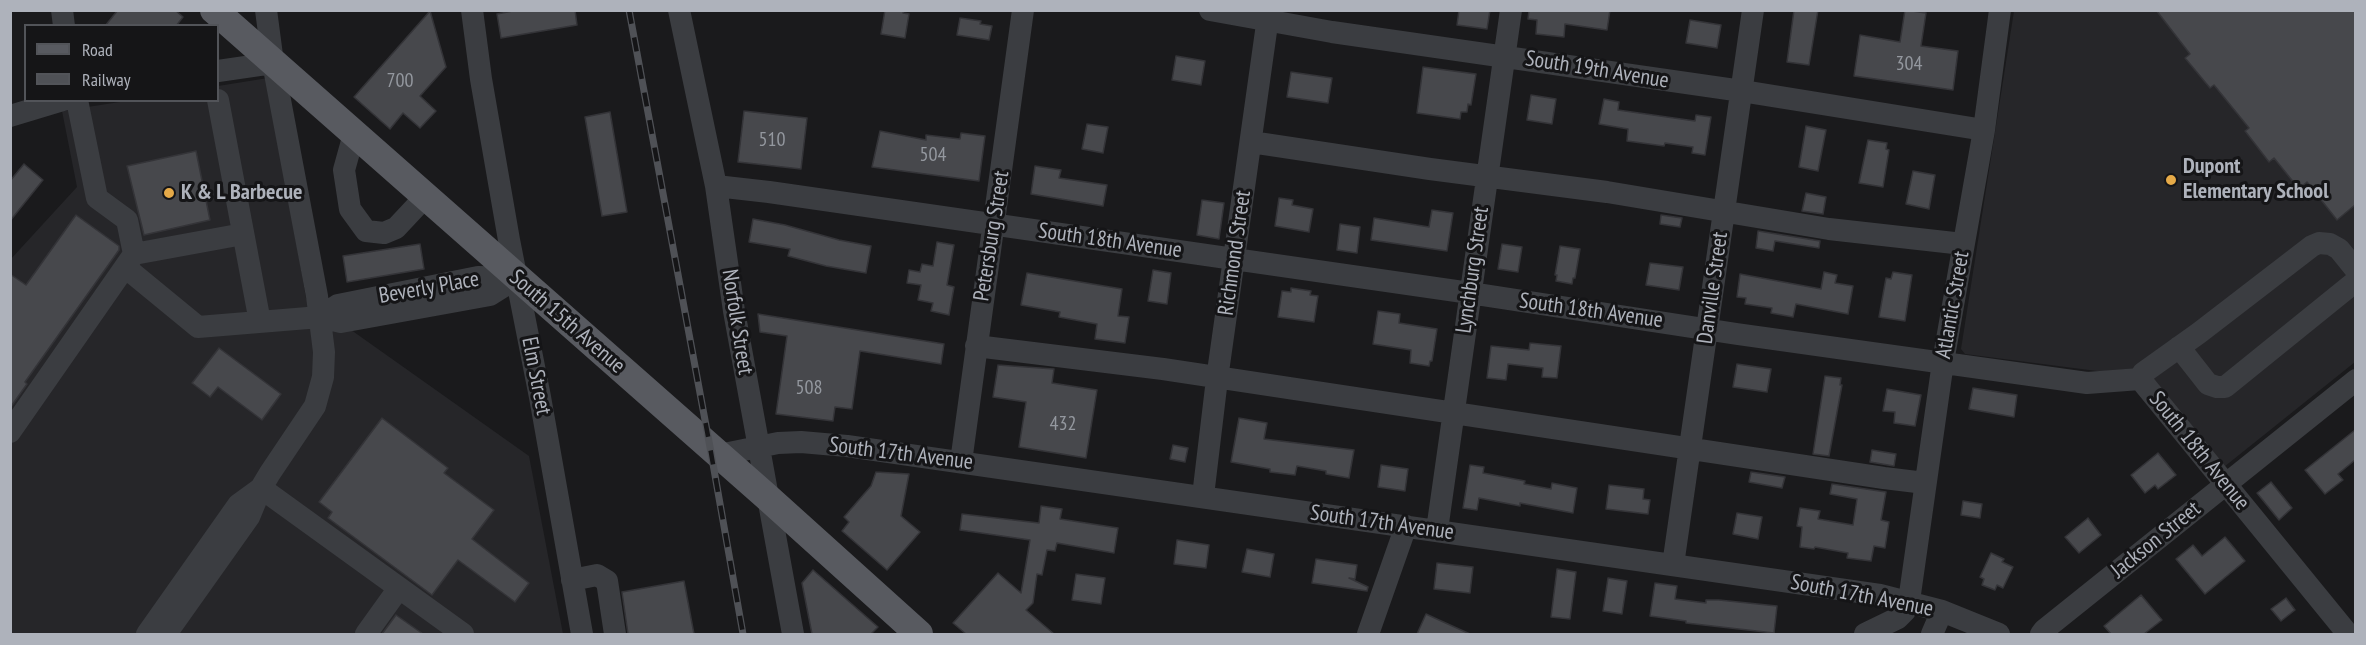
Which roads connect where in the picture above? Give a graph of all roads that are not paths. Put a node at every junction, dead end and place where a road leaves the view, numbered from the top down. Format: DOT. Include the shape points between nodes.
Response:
graph roads {
  1 [pos="214,10"];
  2 [pos="266,10"];
  3 [pos="472,10"];
  4 [pos="679,10"];
  5 [pos="1023,10"];
  6 [pos="1210,10"];
  7 [pos="1511,10"];
  8 [pos="1753,10"];
  9 [pos="1996,11"];
  10 [pos="1269,16"];
  11 [pos="1504,56"];
  12 [pos="273,63"];
  13 [pos="219,71"];
  14 [pos="1742,91"];
  15 [pos="56,102"];
  16 [pos="77,102"];
  17 [pos="218,102"];
  18 [pos="10,116"];
  19 [pos="1984,130"];
  20 [pos="354,134"];
  21 [pos="1251,142"];
  22 [pos="1487,177"];
  23 [pos="716,186"];
  24 [pos="426,197"];
  25 [pos="1724,210"];
  26 [pos="993,225"];
  27 [pos="243,234"];
  28 [pos="1963,244"];
  29 [pos="1234,259"];
  30 [pos="130,261"];
  31 [pos="2355,270"];
  32 [pos="517,278"];
  33 [pos="2355,281"];
  34 [pos="1470,293"];
  35 [pos="320,317"];
  36 [pos="260,322"];
  37 [pos="1707,329"];
  38 [pos="976,346"];
  39 [pos="2179,347"];
  40 [pos="1943,362"];
  41 [pos="1217,379"];
  42 [pos="2140,379"];
  43 [pos="2355,380"];
  44 [pos="1452,414"];
  45 [pos="10,432"];
  46 [pos="758,447"];
  47 [pos="1690,448"];
  48 [pos="719,455"];
  49 [pos="961,462"];
  50 [pos="1925,483"];
  51 [pos="2226,484"];
  52 [pos="261,488"];
  53 [pos="1203,496"];
  54 [pos="767,497"];
  55 [pos="1406,526"];
  56 [pos="1437,530"];
  57 [pos="1673,565"];
  58 [pos="572,580"];
  59 [pos="399,588"];
  60 [pos="1909,601"];
  61 [pos="1942,611"];
  62 [pos="147,634"];
  63 [pos="166,634"];
  64 [pos="366,634"];
  65 [pos="462,634"];
  66 [pos="582,634"];
  67 [pos="615,634"];
  68 [pos="793,634"];
  69 [pos="919,634"];
  70 [pos="1368,634"];
  71 [pos="1865,634"];
  72 [pos="1932,634"];
  73 [pos="1999,634"];
  74 [pos="2042,634"];
  75 [pos="2348,634"];
  1 -- 12 [label="main road, South 15th Avenue"];
  2 -- 12 [label="street"];
  3 -- 32 [label="street, Elm Street"];
  4 -- 23 [label="street, Norfolk Street"];
  5 -- 26 [label="street, Petersburg Street"];
  6 -- 10 [label="street, South 19th Avenue"];
  7 -- 11 [label="street, Lynchburg Street"];
  8 -- 14 [label="street, Danville Street"];
  9 -- 19 [label="street, Atlantic Street"];
  10 -- 11 [label="street, South 19th Avenue" via="1332,32"];
  10 -- 21 [label="street, Richmond Street"];
  11 -- 14 [label="street, South 19th Avenue"];
  11 -- 22 [label="street, Lynchburg Street"];
  12 -- 13 [label="street"];
  12 -- 20 [label="main road, South 15th Avenue"];
  12 -- 35 [label="street"];
  14 -- 19 [label="street, South 19th Avenue"];
  14 -- 25 [label="street, Danville Street"];
  15 -- 18 [label="street"];
  16 -- 30 [label="street" via="97,198 127,220"];
  17 -- 27 [label="street"];
  19 -- 28 [label="street, Atlantic Street"];
  20 -- 24 [label="main road, South 15th Avenue"];
  20 -- 24 [label="street" via="344,170 350,208 366,231 384,233 396,228"];
  21 -- 22 [label="street"];
  21 -- 29 [label="street, Richmond Street"];
  22 -- 25 [label="street"];
  22 -- 34 [label="street, Lynchburg Street"];
  23 -- 26 [label="street, South 18th Avenue"];
  23 -- 46 [label="street, Norfolk Street"];
  24 -- 32 [label="main road, South 15th Avenue"];
  25 -- 28 [label="street" via="1829,229"];
  25 -- 37 [label="street, Danville Street"];
  26 -- 29 [label="street, South 18th Avenue"];
  26 -- 38 [label="street, Petersburg Street"];
  27 -- 30 [label="street"];
  27 -- 36 [label="street"];
  28 -- 40 [label="street, Atlantic Street"];
  29 -- 34 [label="street, South 18th Avenue"];
  29 -- 41 [label="street, Richmond Street"];
  30 -- 36 [label="street, Beverly Place" via="198,327"];
  30 -- 45 [label="street"];
  31 -- 39 [label="street" via="2339,249 2330,244 2312,246"];
  32 -- 35 [label="street, Beverly Place" via="490,295 341,322"];
  32 -- 48 [label="main road, South 15th Avenue"];
  32 -- 58 [label="street, Elm Street"];
  33 -- 39 [label="street" via="2225,387 2208,384"];
  34 -- 37 [label="street, South 18th Avenue"];
  34 -- 44 [label="street, Lynchburg Street"];
  35 -- 36 [label="street, Beverly Place"];
  35 -- 52 [label="street" via="323,377 315,406"];
  37 -- 40 [label="street, South 18th Avenue"];
  37 -- 47 [label="street, Danville Street"];
  38 -- 41 [label="street"];
  38 -- 49 [label="street, Petersburg Street"];
  39 -- 42 [label="street"];
  40 -- 42 [label="street, South 18th Avenue" via="2087,383"];
  40 -- 50 [label="street, Atlantic Street"];
  41 -- 44 [label="street"];
  41 -- 53 [label="street, Richmond Street"];
  42 -- 51 [label="street, South 18th Avenue"];
  43 -- 51 [label="street, Jackson Street"];
  44 -- 47 [label="street"];
  44 -- 56 [label="street, Lynchburg Street"];
  46 -- 48 [label="street, South 17th Avenue"];
  46 -- 49 [label="street, South 17th Avenue" via="801,442"];
  46 -- 54 [label="street, Norfolk Street"];
  47 -- 50 [label="street"];
  47 -- 57 [label="street, Danville Street"];
  48 -- 54 [label="main road, South 15th Avenue"];
  49 -- 53 [label="street, South 17th Avenue"];
  50 -- 60 [label="street, Atlantic Street"];
  51 -- 74 [label="street, Jackson Street"];
  51 -- 75 [label="street, South 18th Avenue"];
  52 -- 59 [label="street"];
  52 -- 62 [label="street" via="238,505"];
  52 -- 63 [label="street" via="249,517"];
  53 -- 55 [label="street, South 17th Avenue"];
  54 -- 68 [label="street, Norfolk Street"];
  54 -- 69 [label="main road, South 15th Avenue"];
  55 -- 56 [label="street, South 17th Avenue"];
  55 -- 70 [label="street"];
  56 -- 57 [label="street, South 17th Avenue"];
  57 -- 60 [label="street, South 17th Avenue"];
  58 -- 66 [label="street, Elm Street"];
  58 -- 67 [label="street" via="597,575 607,581"];
  59 -- 64 [label="street"];
  59 -- 65 [label="street"];
  60 -- 61 [label="street, South 17th Avenue"];
  60 -- 71 [label="street" via="1898,618"];
  61 -- 72 [label="street"];
  61 -- 73 [label="street, South 17th Avenue"];
}
